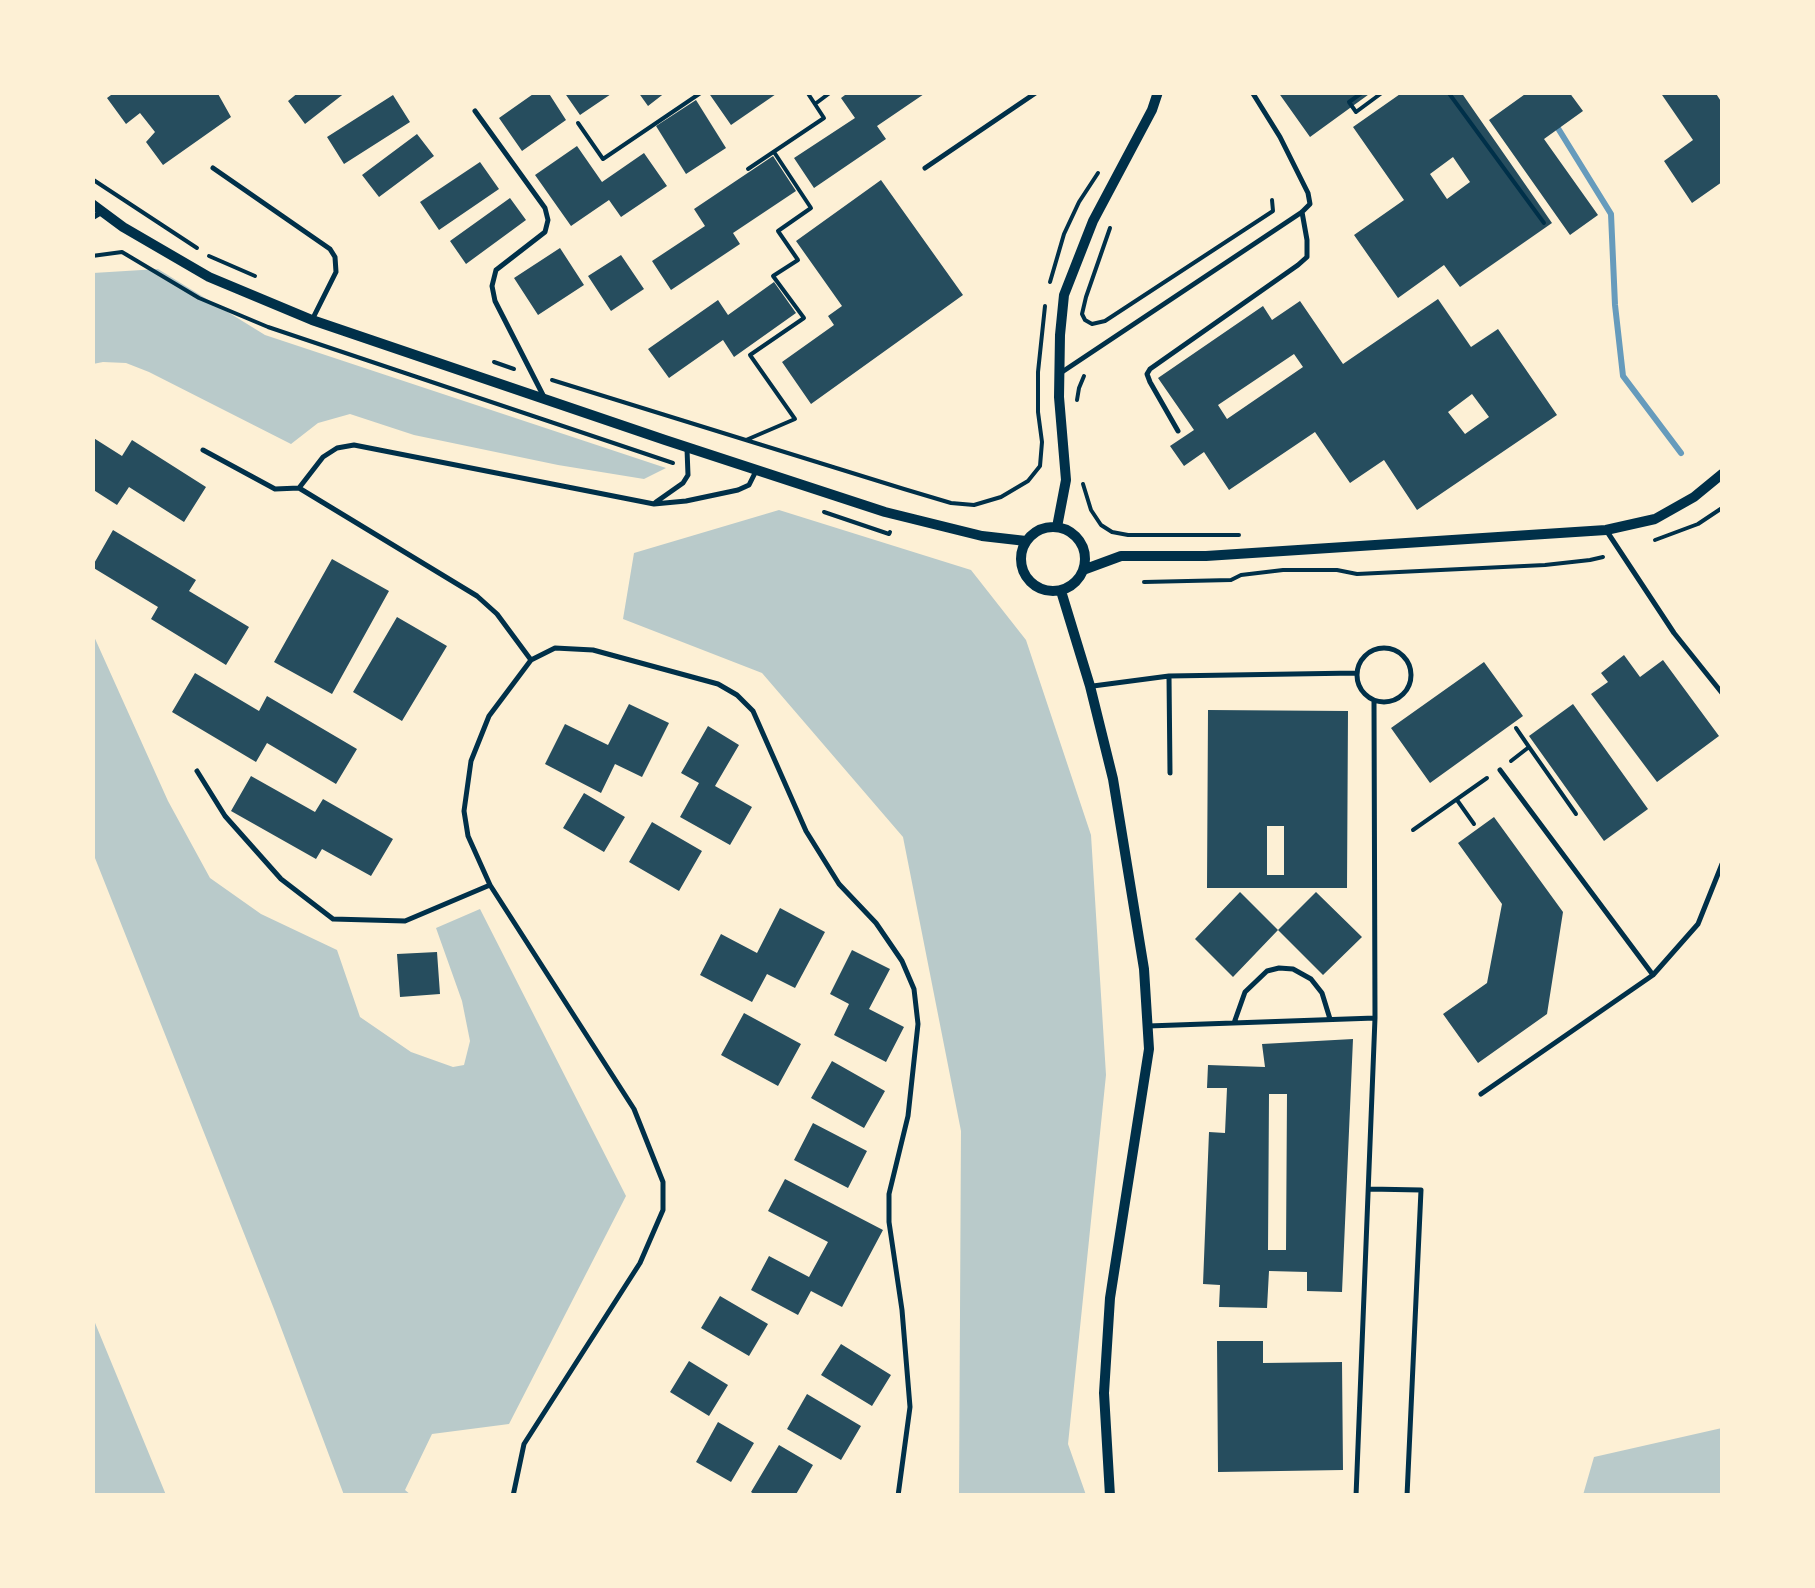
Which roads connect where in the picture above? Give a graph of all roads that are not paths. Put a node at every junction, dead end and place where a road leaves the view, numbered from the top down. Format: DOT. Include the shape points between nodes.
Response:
graph roads {
  1 [pos="1037,92"];
  2 [pos="1158,92"];
  3 [pos="1252,92"];
  4 [pos="475,111"];
  5 [pos="213,168"];
  6 [pos="924,168"];
  7 [pos="96,211"];
  8 [pos="1302,212"];
  9 [pos="312,320"];
  10 [pos="1061,373"];
  11 [pos="546,400"];
  12 [pos="1178,431"];
  13 [pos="687,447"];
  14 [pos="202,450"];
  15 [pos="757,470"];
  16 [pos="1722,474"];
  17 [pos="299,488"];
  18 [pos="654,504"];
  19 [pos="1057,527"];
  20 [pos="1606,530"];
  21 [pos="1026,541"];
  22 [pos="1084,570"];
  23 [pos="1061,590"];
  24 [pos="531,660"];
  25 [pos="1356,673"];
  26 [pos="1169,676"];
  27 [pos="1090,686"];
  28 [pos="1722,693"];
  29 [pos="1374,701"];
  30 [pos="1500,770"];
  31 [pos="197,771"];
  32 [pos="1170,773"];
  33 [pos="1722,864"];
  34 [pos="490,885"];
  35 [pos="1653,976"];
  36 [pos="1375,1018"];
  37 [pos="1330,1019"];
  38 [pos="1234,1023"];
  39 [pos="1148,1026"];
  40 [pos="1481,1094"];
  41 [pos="1369,1190"];
  42 [pos="512,1496"];
  43 [pos="898,1496"];
  44 [pos="1110,1496"];
  45 [pos="1356,1496"];
  46 [pos="1408,1496"];
  1 -- 6 [label="lane"];
  2 -- 10 [label="street" via="1092,221 1064,295"];
  3 -- 8 [label="lane" via="1308,193 1310,204"];
  4 -- 11 [label="lane" via="548,220 544,232 496,270 492,286"];
  5 -- 9 [label="lane" via="330,249 336,272"];
  7 -- 9 [label="street" via="209,277"];
  8 -- 10 [label="lane"];
  8 -- 12 [label="lane" via="1307,257 1150,368 1147,374"];
  9 -- 11 [label="street"];
  10 -- 19 [label="street" via="1066,480"];
  11 -- 13 [label="street"];
  13 -- 15 [label="street"];
  13 -- 18 [label="lane" via="684,482"];
  14 -- 17 [label="lane" via="276,489"];
  15 -- 18 [label="lane" via="738,490"];
  15 -- 21 [label="street" via="893,514"];
  16 -- 20 [label="street" via="1656,519"];
  17 -- 18 [label="lane" via="322,457 354,444"];
  17 -- 24 [label="lane" via="477,596"];
  19 -- 21 [label="street"];
  19 -- 22 [label="street" via="1081,542"];
  20 -- 22 [label="street" via="1121,556"];
  20 -- 28 [label="lane"];
  21 -- 23 [label="street" via="1020,562 1030,583"];
  22 -- 23 [label="street"];
  23 -- 27 [label="street"];
  24 -- 34 [label="lane" via="490,716 470,761 464,812"];
  24 -- 43 [label="lane" via="555,648 593,650 737,695 754,711 806,831 838,884 876,923 914,989 918,1024 908,1116 888,1222 910,1407"];
  25 -- 26 [label="lane"];
  25 -- 29 [label="lane"];
  25 -- 29 [label="lane" via="1371,651 1389,648 1404,657 1411,674 1406,690 1392,702"];
  26 -- 27 [label="lane"];
  26 -- 32 [label="lane"];
  27 -- 39 [label="street" via="1116,798"];
  29 -- 36 [label="lane"];
  30 -- 35 [label="lane"];
  31 -- 34 [label="lane" via="224,816 281,879 333,918 405,921"];
  33 -- 35 [label="lane" via="1698,924"];
  34 -- 42 [label="lane" via="634,1109 663,1182 663,1210 640,1263 524,1444"];
  35 -- 40 [label="lane"];
  36 -- 37 [label="lane"];
  36 -- 41 [label="lane"];
  37 -- 38 [label="lane"];
  37 -- 38 [label="lane" via="1310,979 1279,968 1266,971 1245,992"];
  38 -- 39 [label="lane"];
  39 -- 44 [label="street" via="1110,1298 1104,1393"];
  41 -- 45 [label="lane"];
  41 -- 46 [label="lane" via="1422,1190"];
}
